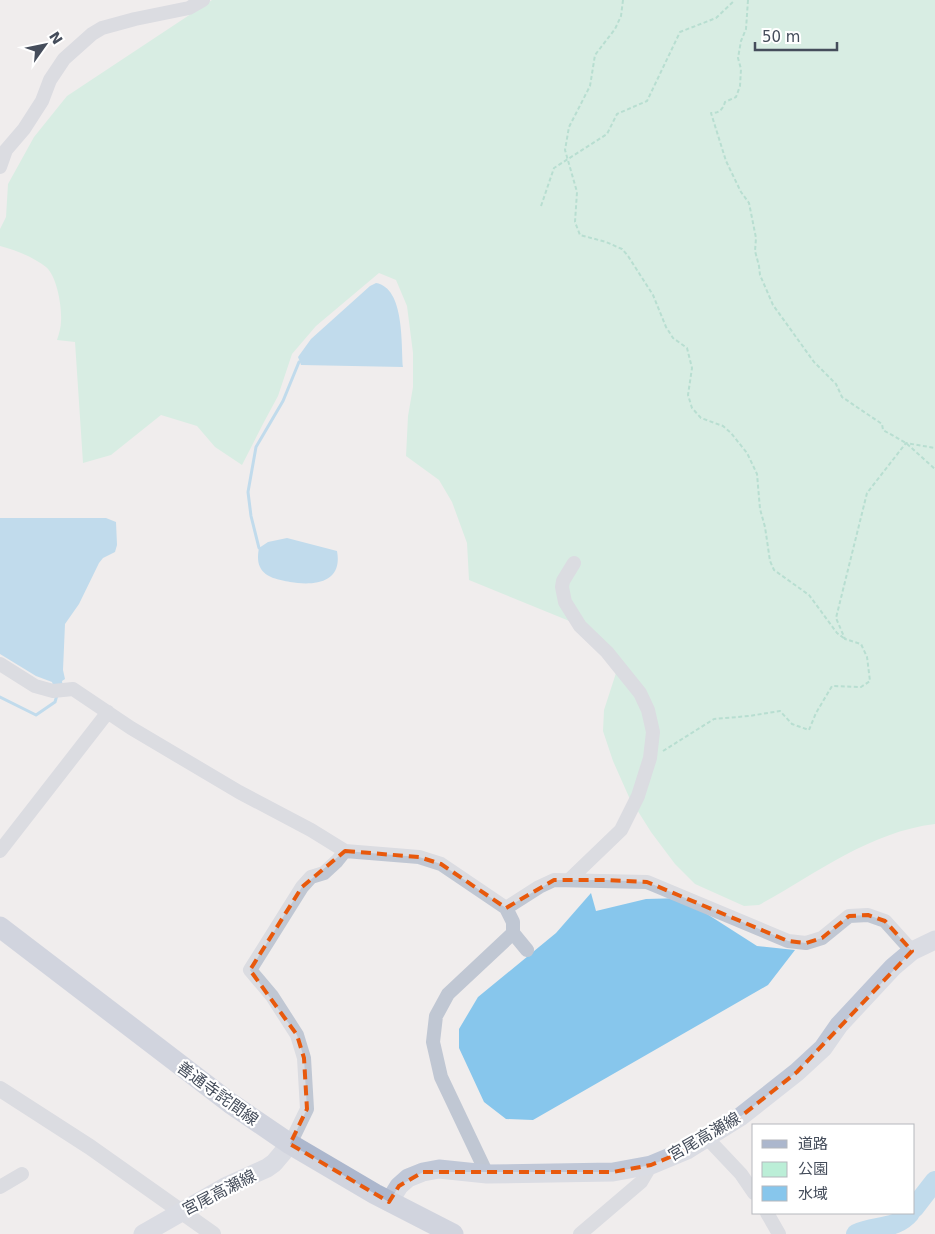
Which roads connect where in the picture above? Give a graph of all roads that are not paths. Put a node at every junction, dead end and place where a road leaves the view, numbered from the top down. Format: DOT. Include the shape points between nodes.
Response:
graph roads {
  1 [pos="203,0"];
  2 [pos="0,167"];
  3 [pos="574,563"];
  4 [pos="0,664"];
  5 [pos="108,712"];
  6 [pos="0,851"];
  7 [pos="346,851"];
  8 [pos="569,880"];
  9 [pos="506,908"];
  10 [pos="0,926"];
  11 [pos="513,934"];
  12 [pos="935,940"];
  13 [pos="527,950"];
  14 [pos="912,951"];
  15 [pos="0,1089"];
  16 [pos="707,1138"];
  17 [pos="290,1144"];
  18 [pos="651,1165"];
  19 [pos="22,1174"];
  20 [pos="487,1174"];
  21 [pos="0,1187"];
  22 [pos="752,1190"];
  23 [pos="389,1202"];
  24 [pos="182,1211"];
  25 [pos="768,1214"];
  26 [pos="143,1234"];
  27 [pos="213,1234"];
  28 [pos="453,1234"];
  29 [pos="580,1234"];
  30 [pos="779,1234"];
  1 -- 2 [label="street" via="189,8 135,19 92,34 64,59 50,80 42,101 6,150"];
  3 -- 8 [label="street" via="563,581 565,602 580,626 607,652 640,693 653,732 650,758 638,796 621,830"];
  4 -- 5 [label="street" via="35,686 52,692 73,689"];
  5 -- 6 [label="street"];
  5 -- 7 [label="street" via="239,792"];
  7 -- 9 [label="street" via="419,856 441,864"];
  7 -- 17 [label="street" via="331,867 311,877 302,886 250,970 272,996 297,1035 304,1058 307,1109"];
  8 -- 9 [label="street" via="554,880"];
  8 -- 14 [label="street" via="647,882 788,941 806,942 822,938 849,916 868,915 885,921"];
  9 -- 11 [label="street" via="514,922"];
  10 -- 17 [label="main road, 善通寺詫間線" via="230,1103"];
  11 -- 13 [label="street"];
  11 -- 20 [label="street" via="448,994 436,1016 433,1042 441,1077"];
  12 -- 14 [label="main road, 宮尾高瀬線"];
  14 -- 16 [label="main road, 宮尾高瀬線" via="893,967 823,1048 797,1072 740,1117"];
  15 -- 24 [label="street"];
  16 -- 18 [label="main road, 宮尾高瀬線" via="688,1150"];
  16 -- 22 [label="street" via="742,1174"];
  17 -- 23 [label="main road, 善通寺詫間線"];
  17 -- 24 [label="main road, 宮尾高瀬線" via="267,1168"];
  18 -- 20 [label="main road, 宮尾高瀬線" via="613,1172"];
  18 -- 29 [label="street" via="641,1182"];
  19 -- 21 [label="street"];
  20 -- 23 [label="main road, 宮尾高瀬線" via="439,1169 423,1172 408,1178"];
  23 -- 28 [label="main road, 善通寺詫間線"];
  24 -- 26 [label="main road, 宮尾高瀬線"];
  24 -- 27 [label="street"];
  25 -- 30 [label="street"];
}
